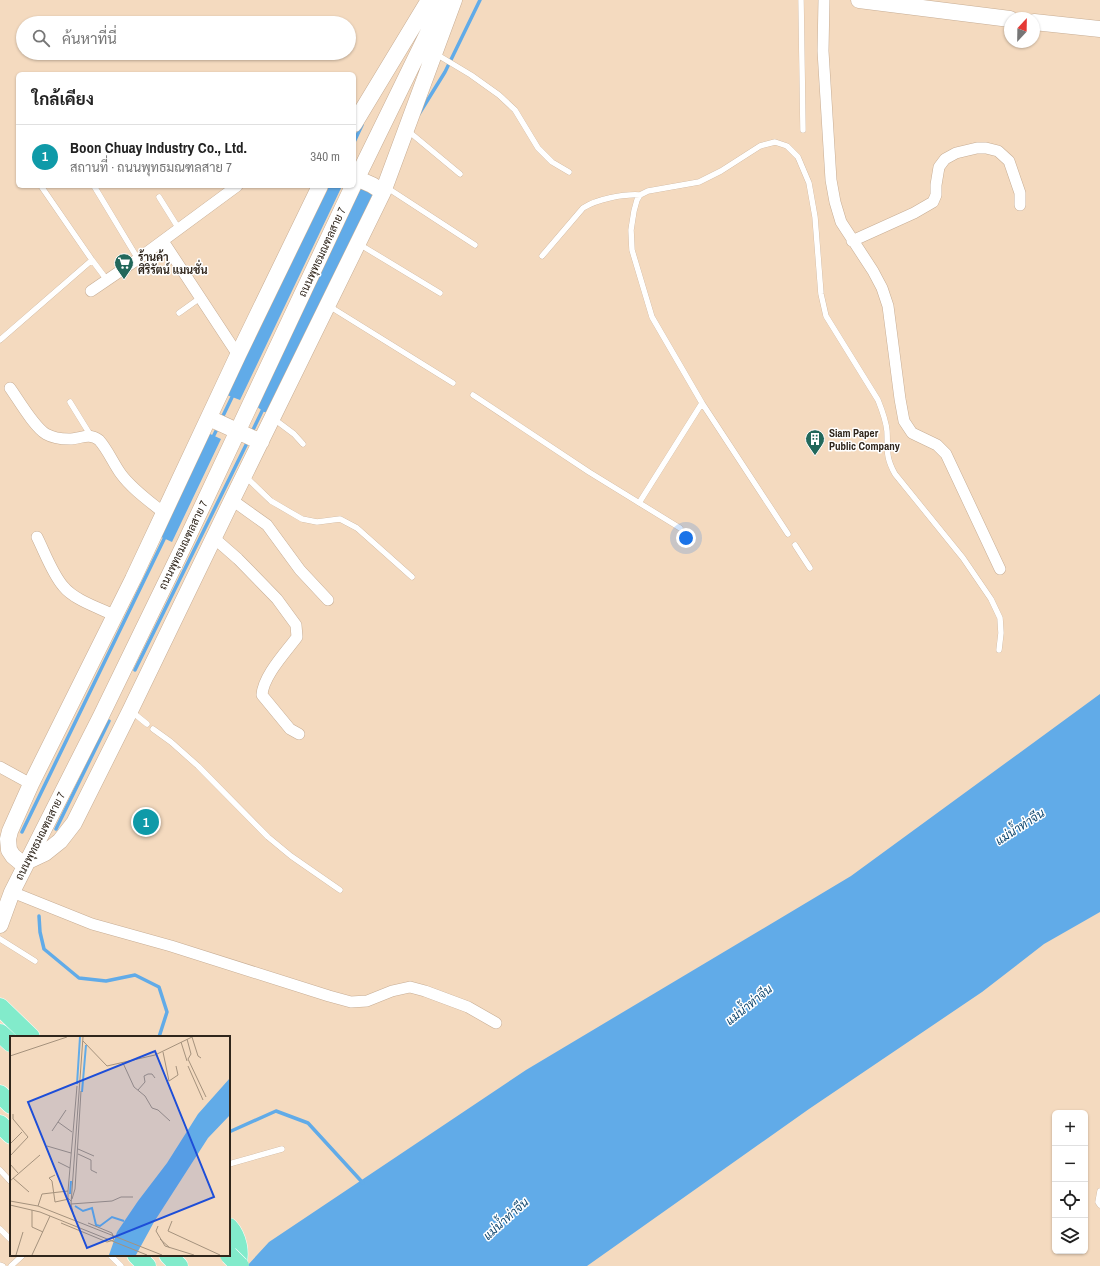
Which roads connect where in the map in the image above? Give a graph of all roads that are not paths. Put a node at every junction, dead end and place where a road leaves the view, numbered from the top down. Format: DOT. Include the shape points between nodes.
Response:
graph roads {
  1 [pos="429,0"];
  2 [pos="444,0"];
  3 [pos="454,0"];
  4 [pos="801,0"];
  5 [pos="824,0"];
  6 [pos="859,0"];
  7 [pos="1004,18"];
  8 [pos="1040,23"];
  9 [pos="1100,29"];
  10 [pos="434,53"];
  11 [pos="356,121"];
  12 [pos="407,129"];
  13 [pos="803,130"];
  14 [pos="569,172"];
  15 [pos="460,174"];
  16 [pos="356,177"];
  17 [pos="356,181"];
  18 [pos="42,188"];
  19 [pos="95,188"];
  20 [pos="234,188"];
  21 [pos="319,188"];
  22 [pos="351,188"];
  23 [pos="384,189"];
  24 [pos="640,195"];
  25 [pos="159,197"];
  26 [pos="1020,205"];
  27 [pos="179,229"];
  28 [pos="163,241"];
  29 [pos="852,241"];
  30 [pos="358,243"];
  31 [pos="475,245"];
  32 [pos="542,256"];
  33 [pos="138,259"];
  34 [pos="92,260"];
  35 [pos="107,280"];
  36 [pos="91,291"];
  37 [pos="440,293"];
  38 [pos="200,298"];
  39 [pos="328,305"];
  40 [pos="179,313"];
  41 [pos="0,340"];
  42 [pos="238,355"];
  43 [pos="453,383"];
  44 [pos="10,388"];
  45 [pos="473,396"];
  46 [pos="70,402"];
  47 [pos="702,403"];
  48 [pos="209,418"];
  49 [pos="272,418"];
  50 [pos="238,431"];
  51 [pos="91,436"];
  52 [pos="261,442"];
  53 [pos="303,444"];
  54 [pos="244,476"];
  55 [pos="232,500"];
  56 [pos="639,503"];
  57 [pos="164,513"];
  58 [pos="680,528"];
  59 [pos="788,534"];
  60 [pos="37,537"];
  61 [pos="214,538"];
  62 [pos="795,545"];
  63 [pos="810,568"];
  64 [pos="1000,569"];
  65 [pos="412,577"];
  66 [pos="328,600"];
  67 [pos="114,615"];
  68 [pos="999,650"];
  69 [pos="114,688"];
  70 [pos="133,705"];
  71 [pos="148,724"];
  72 [pos="153,729"];
  73 [pos="300,734"];
  74 [pos="0,767"];
  75 [pos="30,784"];
  76 [pos="5,849"];
  77 [pos="27,863"];
  78 [pos="340,890"];
  79 [pos="6,901"];
  80 [pos="0,925"];
  81 [pos="0,938"];
  82 [pos="35,961"];
  83 [pos="1,1008"];
  84 [pos="496,1022"];
  85 [pos="0,1033"];
  86 [pos="20,1036"];
  87 [pos="30,1036"];
  88 [pos="10,1042"];
  89 [pos="0,1094"];
  90 [pos="0,1098"];
  91 [pos="10,1104"];
  92 [pos="10,1104"];
  93 [pos="0,1124"];
  94 [pos="10,1134"];
  95 [pos="282,1149"];
  96 [pos="230,1164"];
  97 [pos="0,1170"];
  98 [pos="10,1181"];
  99 [pos="1100,1191"];
  100 [pos="1100,1205"];
  101 [pos="0,1228"];
  102 [pos="230,1228"];
  103 [pos="10,1239"];
  104 [pos="22,1256"];
  105 [pos="111,1256"];
  106 [pos="137,1256"];
  107 [pos="169,1256"];
  108 [pos="230,1256"];
  109 [pos="11,1266"];
  110 [pos="121,1266"];
  111 [pos="147,1266"];
  112 [pos="179,1266"];
  113 [pos="237,1266"];
  114 [pos="240,1266"];
  1 -- 11 [label="main road"];
  2 -- 16 [label="main road, ถนนพุทธมณฑลสาย 7"];
  3 -- 10 [label="main road"];
  4 -- 13 [label="lane"];
  5 -- 29 [label="street" via="823,51 831,180 841,222"];
  6 -- 7 [label="main road"];
  8 -- 9 [label="main road"];
  10 -- 12 [label="main road"];
  10 -- 14 [label="lane" via="498,95 515,110 538,148 552,162"];
  12 -- 15 [label="lane"];
  12 -- 23 [label="main road"];
  17 -- 23 [label="main road"];
  18 -- 34 [label="lane"];
  19 -- 33 [label="lane"];
  20 -- 27 [label="street"];
  21 -- 42 [label="main road"];
  22 -- 50 [label="main road, ถนนพุทธมณฑลสาย 7"];
  23 -- 30 [label="main road"];
  23 -- 31 [label="lane"];
  24 -- 32 [label="lane" via="621,196 589,204"];
  24 -- 47 [label="lane" via="631,230 632,250 652,317"];
  24 -- 68 [label="lane" via="648,191 699,182 760,146 775,142 787,146 798,157 809,184 815,217 821,294 826,316 878,400 887,430 889,463 895,474 964,558 991,599 1000,618"];
  25 -- 27 [label="lane"];
  26 -- 29 [label="street" via="1020,192 1008,161 998,151 977,148 956,153 945,159 939,168 933,202"];
  27 -- 28 [label="street"];
  28 -- 33 [label="street"];
  28 -- 38 [label="street"];
  29 -- 64 [label="street" via="873,271 888,306 904,421 912,433 937,445 946,454"];
  30 -- 37 [label="lane"];
  30 -- 39 [label="main road"];
  33 -- 35 [label="street"];
  34 -- 35 [label="lane"];
  34 -- 41 [label="lane"];
  35 -- 36 [label="street"];
  38 -- 40 [label="lane"];
  38 -- 42 [label="street"];
  39 -- 43 [label="lane"];
  39 -- 49 [label="main road"];
  42 -- 48 [label="main road"];
  44 -- 51 [label="street" via="44,433 57,438 71,439"];
  45 -- 56 [label="lane"];
  46 -- 51 [label="lane"];
  47 -- 56 [label="lane"];
  47 -- 59 [label="lane"];
  48 -- 50 [label="main road"];
  48 -- 57 [label="main road"];
  49 -- 52 [label="main road"];
  49 -- 53 [label="lane" via="286,427"];
  50 -- 52 [label="main road"];
  50 -- 69 [label="main road, ถนนพุทธมณฑลสาย 7"];
  51 -- 57 [label="street" via="106,450 121,474 140,494"];
  52 -- 54 [label="main road"];
  54 -- 55 [label="main road"];
  54 -- 65 [label="lane" via="271,501 302,520 340,520 357,528"];
  55 -- 61 [label="main road"];
  55 -- 66 [label="street" via="267,525 300,570"];
  56 -- 58 [label="lane"];
  57 -- 67 [label="main road"];
  60 -- 67 [label="street" via="64,587 75,596"];
  61 -- 70 [label="main road"];
  61 -- 73 [label="street" via="277,599 296,625 297,637 262,686 262,694 290,729"];
  62 -- 63 [label="lane"];
  67 -- 75 [label="main road"];
  69 -- 70 [label="main road"];
  69 -- 77 [label="main road, ถนนพุทธมณฑลสาย 7"];
  70 -- 71 [label="lane"];
  70 -- 77 [label="main road" via="74,823 60,841"];
  72 -- 78 [label="lane" via="198,766 268,837"];
  74 -- 75 [label="street"];
  75 -- 76 [label="main road" via="10,830"];
  76 -- 77 [label="main road"];
  77 -- 79 [label="main road, ถนนพุทธมณฑลสาย 7"];
  79 -- 80 [label="main road, ถนนพุทธมณฑลสาย 7"];
  79 -- 84 [label="street" via="37,903 92,924 351,1002 367,1001 392,991 410,988 425,990 468,1006"];
  81 -- 82 [label="lane"];
  83 -- 86 [label="main road"];
  83 -- 87 [label="main road"];
  85 -- 88 [label="main road"];
  89 -- 91 [label="main road"];
  90 -- 92 [label="main road"];
  93 -- 94 [label="main road"];
  95 -- 96 [label="lane"];
  97 -- 98 [label="lane"];
  99 -- 100 [label="lane"];
  101 -- 103 [label="lane"];
  102 -- 113 [label="main road" via="239,1247"];
  104 -- 109 [label="lane"];
  105 -- 110 [label="lane"];
  106 -- 111 [label="main road"];
  107 -- 112 [label="main road"];
  108 -- 114 [label="main road, bridge"];
}
